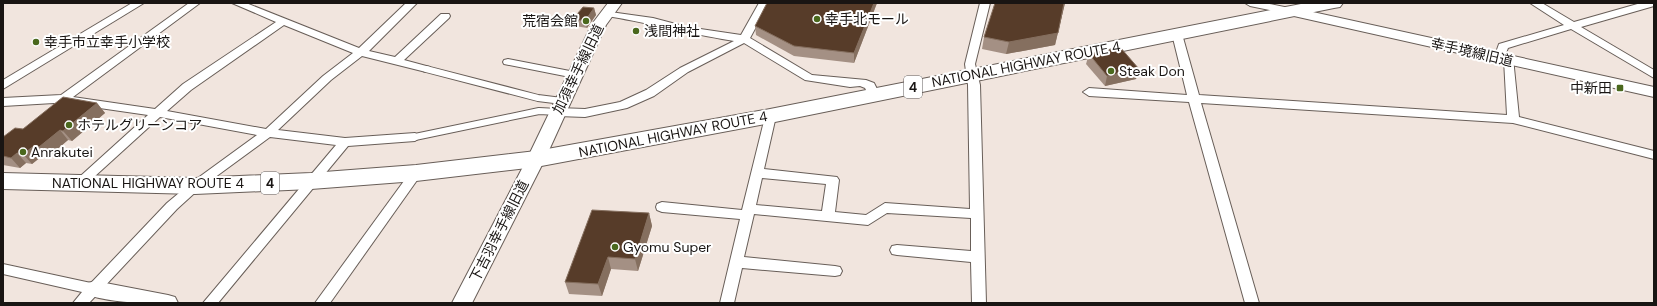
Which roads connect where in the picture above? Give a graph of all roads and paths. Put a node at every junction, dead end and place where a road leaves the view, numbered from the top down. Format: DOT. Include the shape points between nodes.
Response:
graph roads {
  1 [pos="139,3"];
  2 [pos="195,3"];
  3 [pos="237,3"];
  4 [pos="412,3"];
  5 [pos="764,3"];
  6 [pos="985,3"];
  7 [pos="1250,3"];
  8 [pos="1535,3"];
  9 [pos="1652,3"];
  10 [pos="1323,4"];
  11 [pos="611,8"];
  12 [pos="1290,11"];
  13 [pos="446,16"];
  14 [pos="284,21"];
  15 [pos="1572,26"];
  16 [pos="1177,34"];
  17 [pos="744,39"];
  18 [pos="361,52"];
  19 [pos="1504,59"];
  20 [pos="396,62"];
  21 [pos="508,62"];
  22 [pos="426,69"];
  23 [pos="574,75"];
  24 [pos="972,75"];
  25 [pos="1654,75"];
  26 [pos="3,85"];
  27 [pos="1089,92"];
  28 [pos="1654,92"];
  29 [pos="874,95"];
  30 [pos="62,99"];
  31 [pos="1194,99"];
  32 [pos="3,102"];
  33 [pos="560,106"];
  34 [pos="50,109"];
  35 [pos="157,113"];
  36 [pos="770,116"];
  37 [pos="1513,118"];
  38 [pos="268,132"];
  39 [pos="415,138"];
  40 [pos="345,142"];
  41 [pos="1654,155"];
  42 [pos="536,159"];
  43 [pos="416,173"];
  44 [pos="757,173"];
  45 [pos="3,180"];
  46 [pos="311,182"];
  47 [pos="80,184"];
  48 [pos="195,186"];
  49 [pos="662,207"];
  50 [pos="749,212"];
  51 [pos="977,214"];
  52 [pos="828,216"];
  53 [pos="897,250"];
  54 [pos="978,257"];
  55 [pos="737,262"];
  56 [pos="3,269"];
  57 [pos="835,271"];
  58 [pos="95,289"];
  59 [pos="80,303"];
  60 [pos="168,303"];
  61 [pos="210,303"];
  62 [pos="322,303"];
  63 [pos="462,303"];
  64 [pos="727,303"];
  65 [pos="979,303"];
  66 [pos="1252,303"];
  1 -- 26 [label="street"];
  2 -- 30 [label="street"];
  3 -- 14 [label="street"];
  4 -- 18 [label="street"];
  5 -- 17 [label="street"];
  6 -- 24 [label="street" via="970,64"];
  7 -- 12 [label="street"];
  8 -- 15 [label="street"];
  9 -- 15 [label="street"];
  10 -- 12 [label="highway, NATIONAL HIGHWAY ROUTE 4 / 4"];
  11 -- 17 [label="street" via="686,30"];
  11 -- 23 [label="street, 加須幸手線旧道" via="599,24"];
  12 -- 16 [label="highway, NATIONAL HIGHWAY ROUTE 4 / 4"];
  12 -- 19 [label="street, 幸手境線旧道"];
  13 -- 20 [label="street"];
  14 -- 18 [label="street"];
  14 -- 35 [label="street" via="188,87"];
  15 -- 19 [label="street" via="1502,46"];
  15 -- 25 [label="street"];
  16 -- 24 [label="highway, NATIONAL HIGHWAY ROUTE 4 / 4"];
  16 -- 31 [label="street"];
  17 -- 29 [label="street" via="809,78 862,82 870,86"];
  17 -- 33 [label="street" via="684,70 650,93 623,105 585,113"];
  18 -- 20 [label="street"];
  18 -- 38 [label="street" via="327,78"];
  19 -- 28 [label="street, 幸手境線旧道"];
  19 -- 37 [label="street"];
  20 -- 22 [label="street"];
  21 -- 23 [label="street"];
  22 -- 33 [label="lane"];
  23 -- 33 [label="street, 加須幸手線旧道"];
  24 -- 29 [label="highway, NATIONAL HIGHWAY ROUTE 4 / 4"];
  24 -- 51 [label="street"];
  27 -- 31 [label="street"];
  29 -- 36 [label="highway, NATIONAL HIGHWAY ROUTE 4 / 4"];
  30 -- 32 [label="street"];
  30 -- 34 [label="street"];
  30 -- 35 [label="street"];
  31 -- 37 [label="street"];
  31 -- 66 [label="street"];
  33 -- 39 [label="lane"];
  33 -- 42 [label="street, 加須幸手線旧道"];
  35 -- 38 [label="street"];
  35 -- 47 [label="street"];
  36 -- 42 [label="highway, NATIONAL HIGHWAY ROUTE 4 / 4"];
  36 -- 44 [label="street"];
  37 -- 41 [label="street"];
  38 -- 40 [label="street"];
  38 -- 48 [label="street"];
  39 -- 40 [label="street"];
  40 -- 46 [label="street"];
  42 -- 43 [label="highway, NATIONAL HIGHWAY ROUTE 4 / 4"];
  42 -- 63 [label="street, 下吉羽幸手線旧道"];
  43 -- 46 [label="highway, NATIONAL HIGHWAY ROUTE 4 / 4"];
  43 -- 62 [label="street"];
  44 -- 50 [label="street"];
  44 -- 52 [label="street" via="834,180"];
  45 -- 47 [label="highway, NATIONAL HIGHWAY ROUTE 4 / 4"];
  46 -- 48 [label="highway, NATIONAL HIGHWAY ROUTE 4 / 4"];
  46 -- 61 [label="street"];
  47 -- 48 [label="highway, NATIONAL HIGHWAY ROUTE 4 / 4"];
  48 -- 58 [label="street" via="172,206"];
  49 -- 50 [label="street"];
  50 -- 52 [label="street"];
  50 -- 55 [label="street"];
  51 -- 52 [label="street" via="885,208 868,220"];
  51 -- 54 [label="street"];
  53 -- 54 [label="street"];
  54 -- 65 [label="street"];
  55 -- 57 [label="street"];
  55 -- 64 [label="street"];
  56 -- 58 [label="street"];
  58 -- 59 [label="street"];
  58 -- 60 [label="street"];
}
